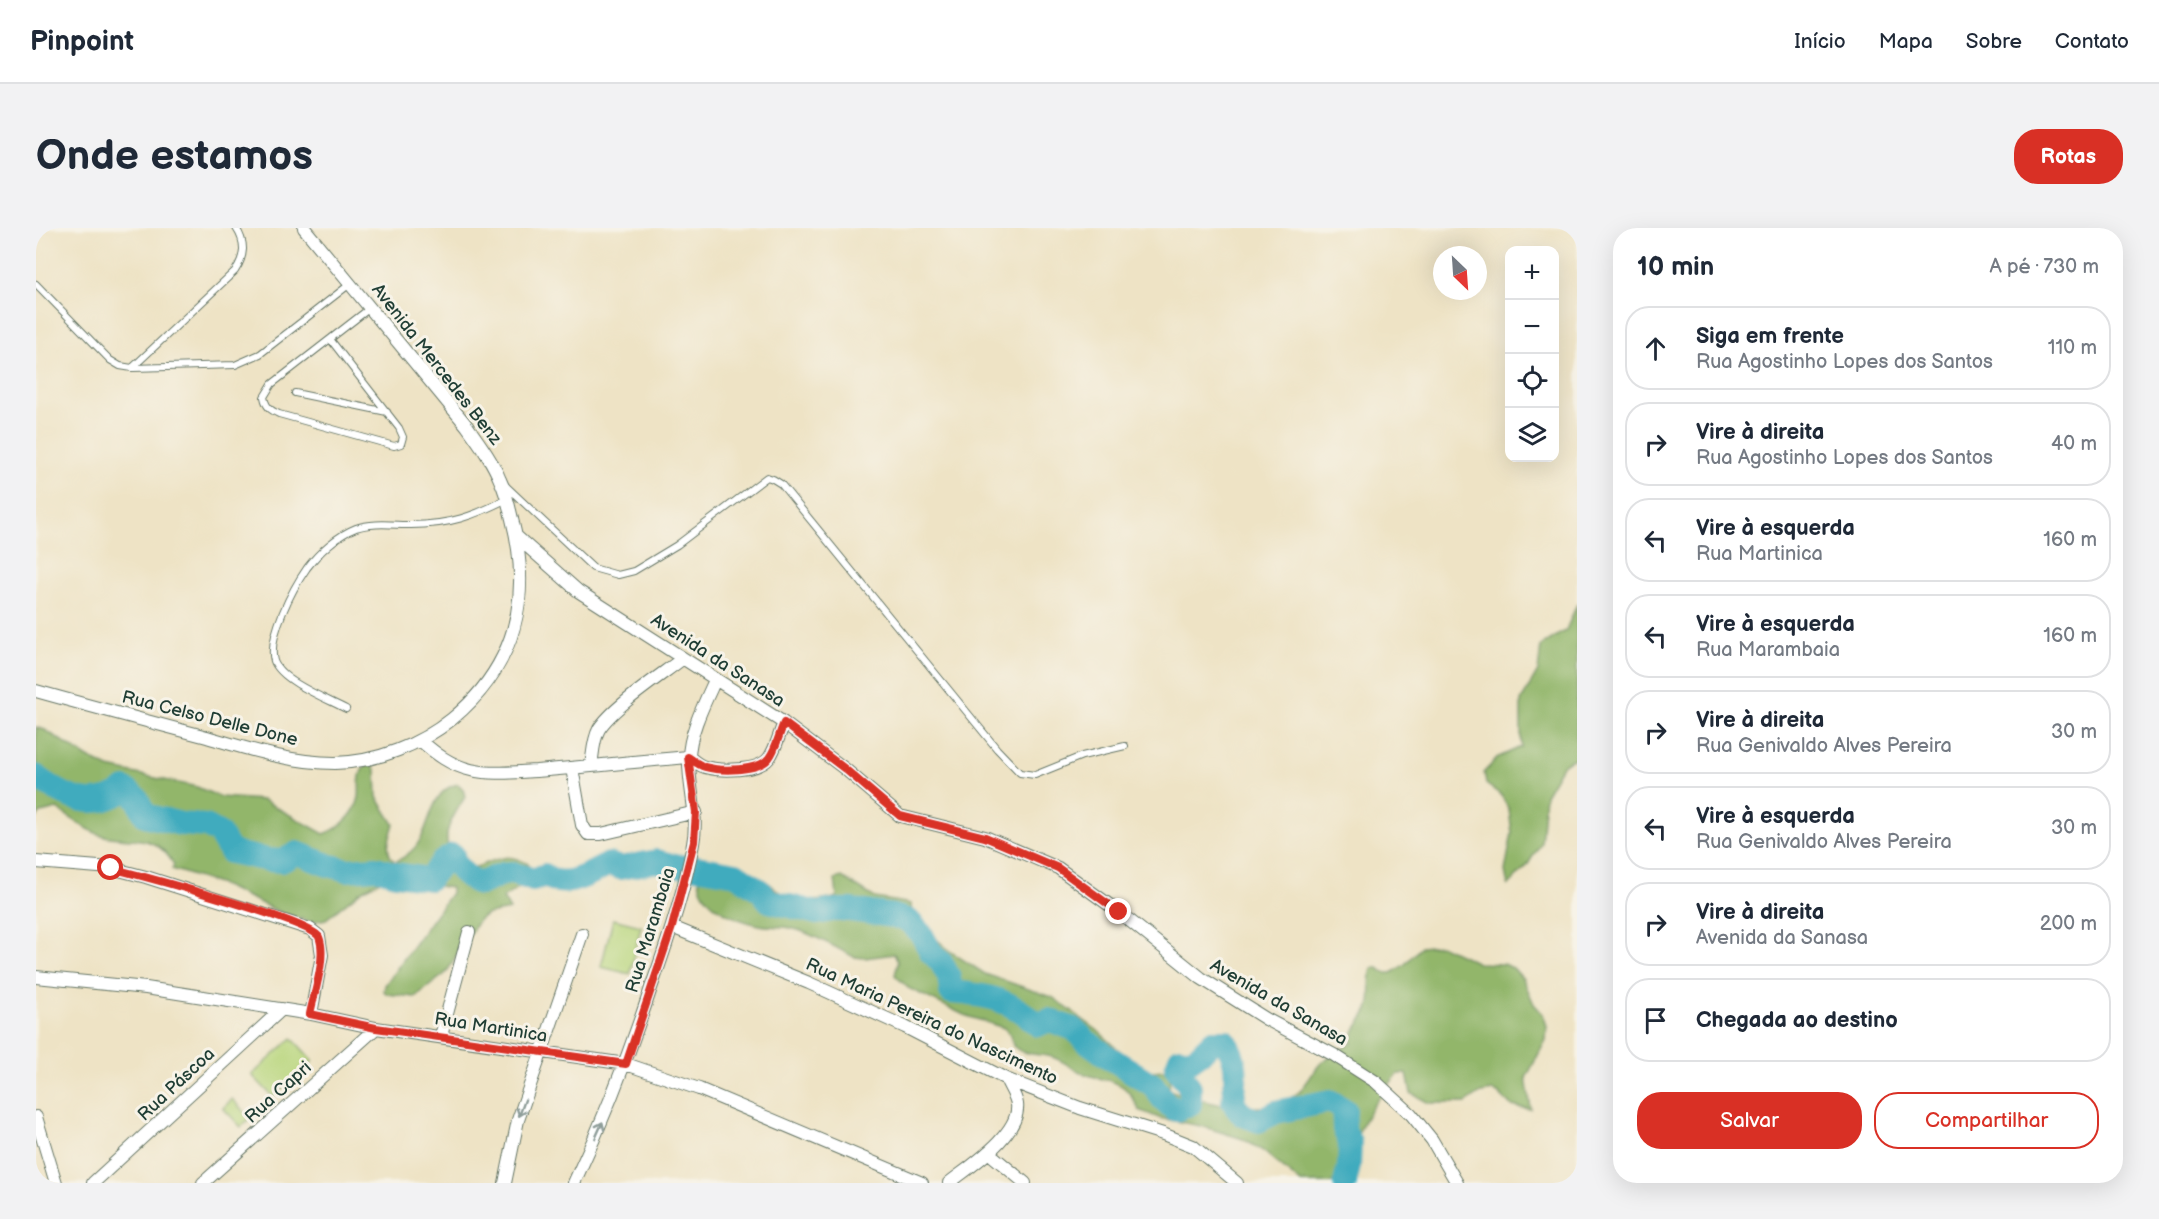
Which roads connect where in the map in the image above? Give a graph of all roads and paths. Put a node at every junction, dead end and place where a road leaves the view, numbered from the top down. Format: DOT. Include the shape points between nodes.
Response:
graph roads {
  1 [pos="236,228"];
  2 [pos="304,228"];
  3 [pos="36,284"];
  4 [pos="350,284"];
  5 [pos="370,308"];
  6 [pos="330,339"];
  7 [pos="132,368"];
  8 [pos="295,393"];
  9 [pos="387,412"];
  10 [pos="501,481"];
  11 [pos="507,499"];
  12 [pos="517,537"];
  13 [pos="682,658"];
  14 [pos="715,680"];
  15 [pos="36,692"];
  16 [pos="345,709"];
  17 [pos="784,723"];
  18 [pos="420,740"];
  19 [pos="1125,746"];
  20 [pos="688,757"];
  21 [pos="591,766"];
  22 [pos="572,768"];
  23 [pos="696,812"];
  24 [pos="36,862"];
  25 [pos="672,927"];
  26 [pos="469,932"];
  27 [pos="582,934"];
  28 [pos="36,977"];
  29 [pos="282,1009"];
  30 [pos="310,1014"];
  31 [pos="376,1028"];
  32 [pos="441,1036"];
  33 [pos="543,1053"];
  34 [pos="626,1064"];
  35 [pos="1006,1079"];
  36 [pos="36,1117"];
  37 [pos="988,1152"];
  38 [pos="56,1183"];
  39 [pos="93,1183"];
  40 [pos="203,1183"];
  41 [pos="505,1183"];
  42 [pos="574,1183"];
  43 [pos="922,1183"];
  44 [pos="949,1183"];
  45 [pos="1025,1183"];
  46 [pos="1237,1183"];
  47 [pos="1457,1183"];
  1 -- 7 [label="lane" via="244,253 235,271"];
  2 -- 4 [label="street, Avenida Mercedes Benz"];
  3 -- 7 [label="lane" via="110,360"];
  4 -- 5 [label="street, Avenida Mercedes Benz"];
  4 -- 7 [label="lane" via="248,361 235,365"];
  5 -- 6 [label="lane"];
  5 -- 10 [label="street, Avenida Mercedes Benz" via="467,426"];
  6 -- 9 [label="lane"];
  6 -- 9 [label="lane" via="272,384 264,397 271,411 398,446 403,437"];
  8 -- 9 [label="lane"];
  10 -- 11 [label="street, Avenida Mercedes Benz"];
  10 -- 19 [label="lane" via="593,567 618,575 677,545 748,489 767,477 773,479 1020,773 1043,773 1082,756"];
  11 -- 12 [label="street, Avenida Mercedes Benz"];
  11 -- 16 [label="lane" via="458,521 356,528 335,540 308,568 285,608 273,643 274,662 295,682"];
  12 -- 13 [label="street, Avenida da Sanasa" via="578,591"];
  12 -- 18 [label="street, Rua Celso Delle Done" via="521,582 518,611 501,662 463,709"];
  13 -- 14 [label="street, Avenida da Sanasa"];
  13 -- 21 [label="street" via="604,722 596,736"];
  14 -- 17 [label="street, Avenida da Sanasa"];
  14 -- 20 [label="street, Rua Marambaia" via="696,723"];
  15 -- 18 [label="street, Rua Celso Delle Done" via="305,761 356,761"];
  17 -- 20 [label="street" via="770,757 753,768 711,768"];
  17 -- 47 [label="street, Avenida da Sanasa" via="900,816 985,837 1058,868 1201,978 1376,1082 1432,1140"];
  18 -- 22 [label="street" via="444,760 474,771"];
  20 -- 21 [label="street"];
  20 -- 23 [label="street, Rua Marambaia"];
  21 -- 22 [label="street"];
  22 -- 23 [label="street" via="582,825 588,834"];
  23 -- 25 [label="street, Rua Marambaia" via="694,842"];
  24 -- 30 [label="street" via="137,874 310,929 319,936 322,955"];
  25 -- 34 [label="street, Rua Marambaia"];
  25 -- 35 [label="street, Rua Maria Pereira do Nascimento" via="809,983"];
  26 -- 32 [label="street"];
  27 -- 33 [label="street"];
  28 -- 29 [label="street, Rua Martinica" via="146,988"];
  29 -- 30 [label="street, Rua Martinica"];
  29 -- 39 [label="street, Rua Páscoa"];
  30 -- 31 [label="street, Rua Martinica"];
  31 -- 32 [label="street, Rua Martinica"];
  31 -- 40 [label="street, Rua Capri"];
  32 -- 33 [label="street, Rua Martinica"];
  33 -- 34 [label="street, Rua Martinica"];
  33 -- 41 [label="street, one-way" via="518,1120"];
  42 -- 34 [label="street, Rua Marambaia, one-way"];
  34 -- 43 [label="street, Rua Martinica" via="699,1089"];
  35 -- 37 [label="street" via="1017,1104 1016,1113 1007,1132"];
  35 -- 46 [label="street, Rua Maria Pereira do Nascimento" via="1193,1146"];
  36 -- 38 [label="street"];
  37 -- 44 [label="street"];
  37 -- 45 [label="street"];
}
